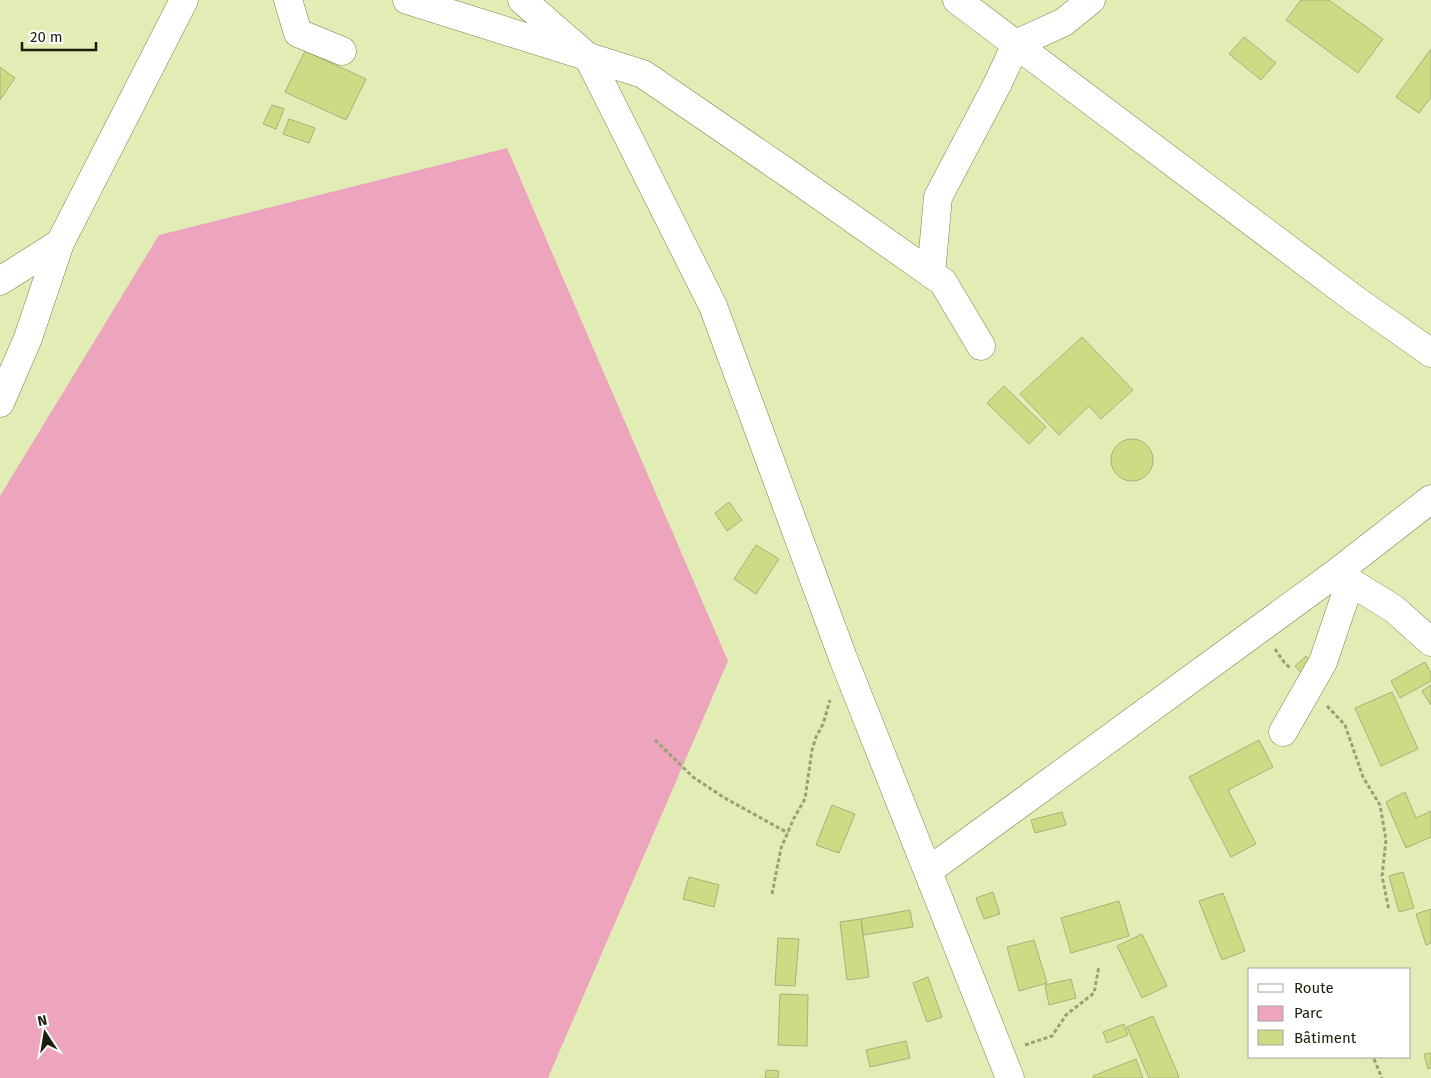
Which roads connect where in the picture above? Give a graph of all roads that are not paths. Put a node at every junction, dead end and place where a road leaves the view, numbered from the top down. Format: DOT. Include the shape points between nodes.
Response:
graph roads {
  1 [pos="184,0"];
  2 [pos="288,0"];
  3 [pos="407,0"];
  4 [pos="522,0"];
  5 [pos="957,0"];
  6 [pos="1091,0"];
  7 [pos="1016,44"];
  8 [pos="342,51"];
  9 [pos="588,57"];
  10 [pos="60,243"];
  11 [pos="931,274"];
  12 [pos="0,281"];
  13 [pos="981,346"];
  14 [pos="1431,354"];
  15 [pos="0,403"];
  16 [pos="1431,499"];
  17 [pos="1343,577"];
  18 [pos="1431,642"];
  19 [pos="1283,732"];
  20 [pos="928,871"];
  21 [pos="1010,1078"];
  1 -- 10 [label="street"];
  2 -- 8 [label="street" via="298,33"];
  3 -- 9 [label="street"];
  4 -- 9 [label="street"];
  5 -- 7 [label="street"];
  6 -- 7 [label="street" via="1064,22"];
  7 -- 11 [label="street" via="938,197"];
  7 -- 14 [label="street"];
  9 -- 11 [label="street" via="643,74"];
  9 -- 20 [label="street" via="713,306 843,658"];
  10 -- 12 [label="street"];
  10 -- 15 [label="street" via="28,338"];
  11 -- 13 [label="street" via="943,282"];
  16 -- 17 [label="street"];
  17 -- 18 [label="street" via="1394,609"];
  17 -- 19 [label="street" via="1323,662"];
  17 -- 20 [label="street" via="1261,628"];
  20 -- 21 [label="street"];
}
